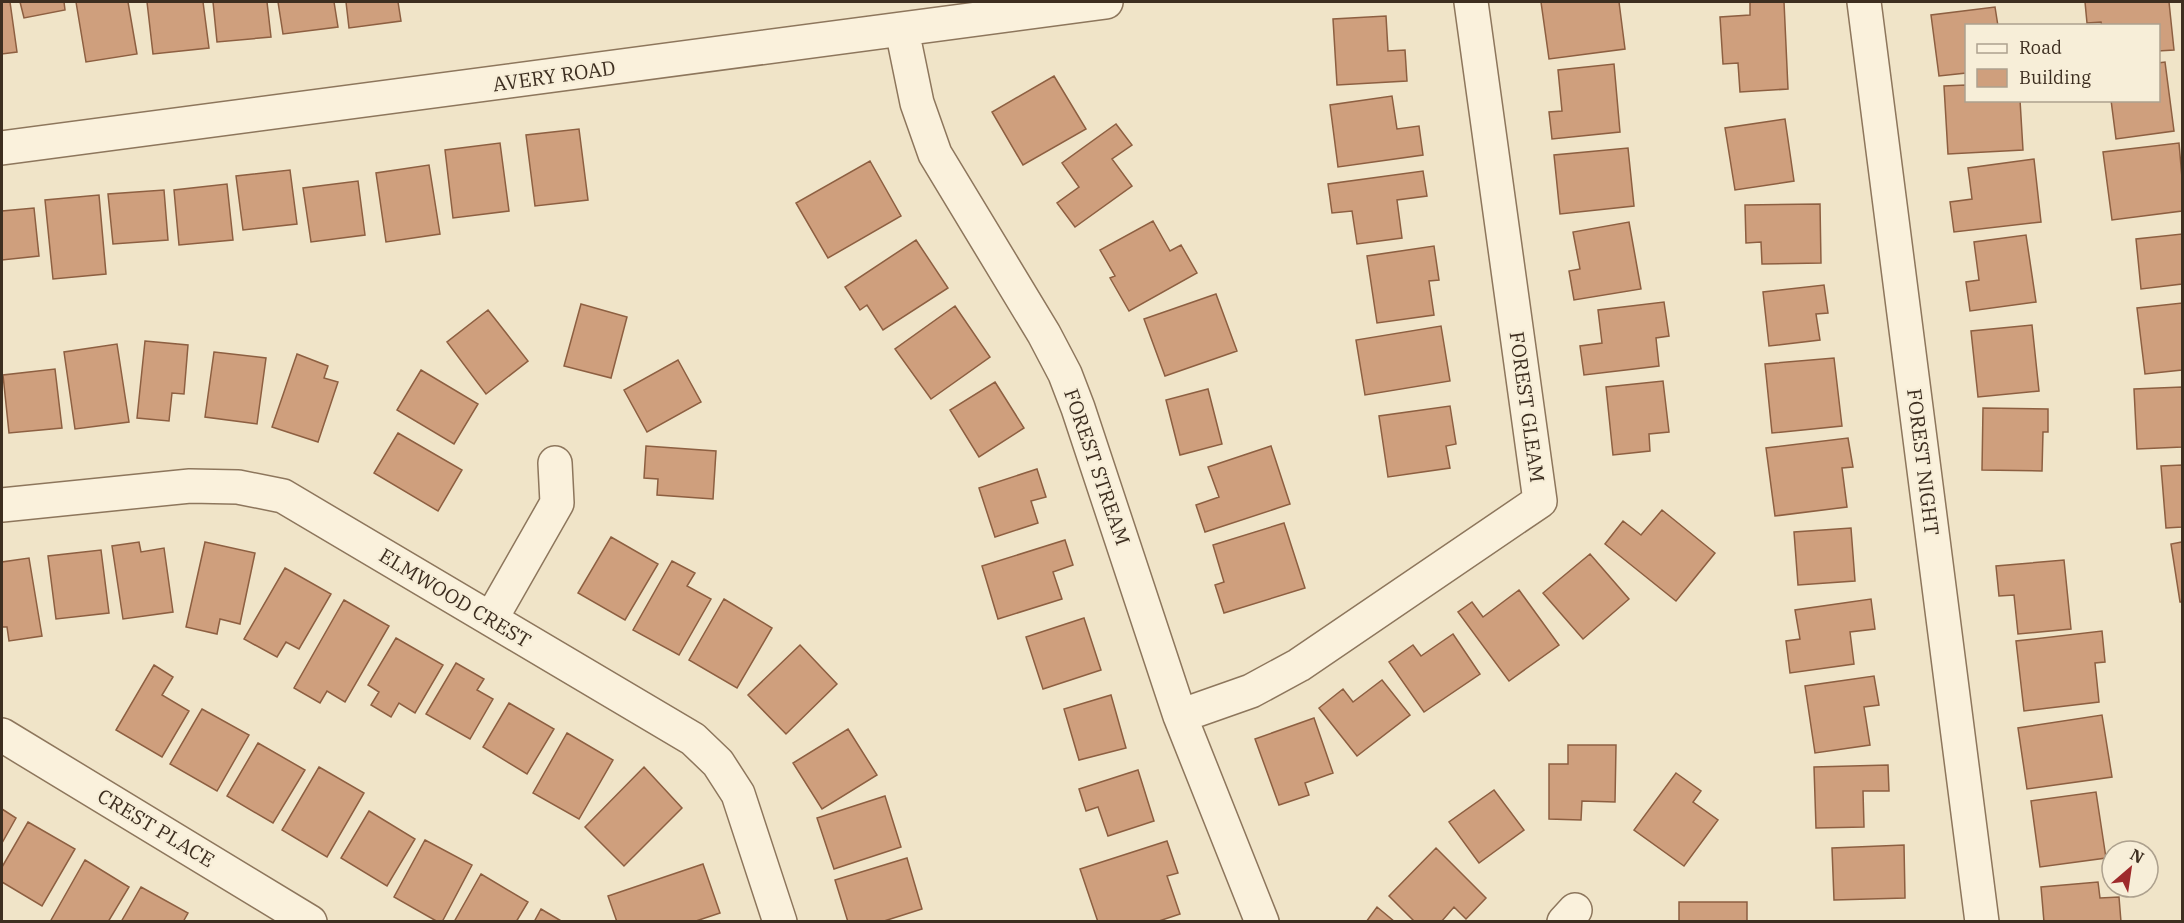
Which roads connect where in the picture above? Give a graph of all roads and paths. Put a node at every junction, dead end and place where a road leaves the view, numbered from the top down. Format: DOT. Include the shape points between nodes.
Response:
graph roads {
  1 [pos="1106,2"];
  2 [pos="1471,2"];
  3 [pos="1864,2"];
  4 [pos="902,30"];
  5 [pos="2,148"];
  6 [pos="555,463"];
  7 [pos="2,505"];
  8 [pos="491,619"];
  9 [pos="1180,716"];
  10 [pos="2,735"];
  11 [pos="310,921"];
  12 [pos="780,921"];
  13 [pos="1262,921"];
  14 [pos="1982,921"];
  1 -- 4 [label="street, AVERY ROAD"];
  2 -- 9 [label="street, FOREST GLEAM" via="1540,501 1299,665 1251,691"];
  3 -- 14 [label="street, FOREST NIGHT"];
  4 -- 5 [label="street, AVERY ROAD"];
  4 -- 9 [label="street, FOREST STREAM" via="917,103 935,154 1065,374"];
  6 -- 8 [label="street" via="557,503"];
  7 -- 8 [label="street, ELMWOOD CREST" via="190,486 238,486 283,496"];
  8 -- 12 [label="street, ELMWOOD CREST" via="693,739 718,763 738,794"];
  9 -- 13 [label="street, FOREST STREAM"];
  10 -- 11 [label="street, CREST PLACE"];
}
